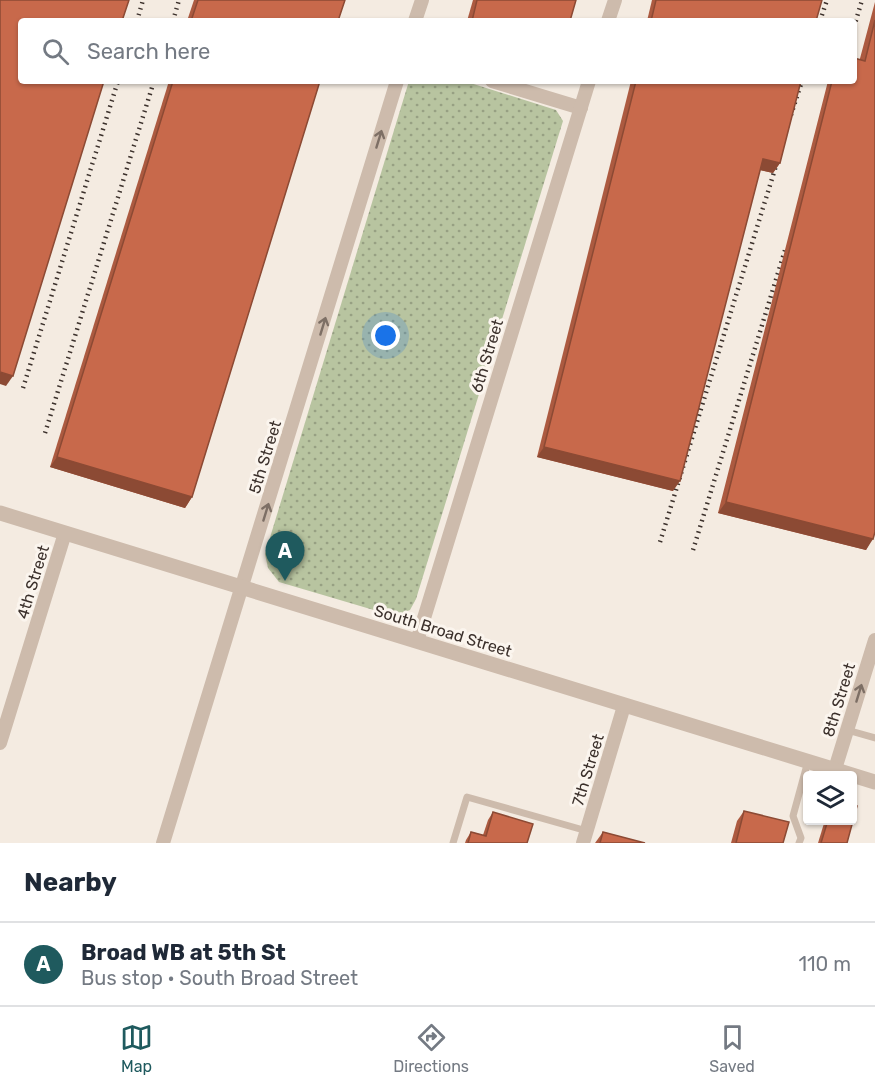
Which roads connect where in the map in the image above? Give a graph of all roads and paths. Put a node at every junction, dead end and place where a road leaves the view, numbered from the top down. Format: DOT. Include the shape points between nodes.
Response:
graph roads {
  1 [pos="422,0"];
  2 [pos="615,0"];
  3 [pos="417,18"];
  4 [pos="609,18"];
  5 [pos="396,84"];
  6 [pos="502,84"];
  7 [pos="589,84"];
  8 [pos="581,108"];
  9 [pos="0,513"];
  10 [pos="65,533"];
  11 [pos="242,588"];
  12 [pos="875,640"];
  13 [pos="417,641"];
  14 [pos="624,706"];
  15 [pos="847,730"];
  16 [pos="875,738"];
  17 [pos="0,743"];
  18 [pos="808,761"];
  19 [pos="835,769"];
  20 [pos="875,780"];
  21 [pos="585,837"];
  22 [pos="163,843"];
  23 [pos="453,843"];
  24 [pos="800,843"];
  1 -- 3 [label="street"];
  2 -- 4 [label="street"];
  11 -- 5 [label="street, 5th Street, one-way"];
  6 -- 8 [label="street"];
  7 -- 8 [label="street, 6th Street"];
  8 -- 13 [label="street, 6th Street"];
  9 -- 10 [label="street, South Broad Street"];
  10 -- 11 [label="street, South Broad Street"];
  10 -- 17 [label="street, 4th Street"];
  11 -- 13 [label="street, South Broad Street"];
  11 -- 22 [label="street, 5th Street"];
  15 -- 12 [label="street, 8th Street, one-way"];
  13 -- 14 [label="street, South Broad Street"];
  14 -- 18 [label="street, South Broad Street"];
  14 -- 21 [label="street, 7th Street"];
  15 -- 16 [label="lane"];
  15 -- 19 [label="street, 8th Street"];
  18 -- 19 [label="street, South Broad Street"];
  18 -- 24 [label="lane" via="793,816"];
  19 -- 20 [label="street, South Broad Street"];
  21 -- 23 [label="lane" via="467,797"];
}
